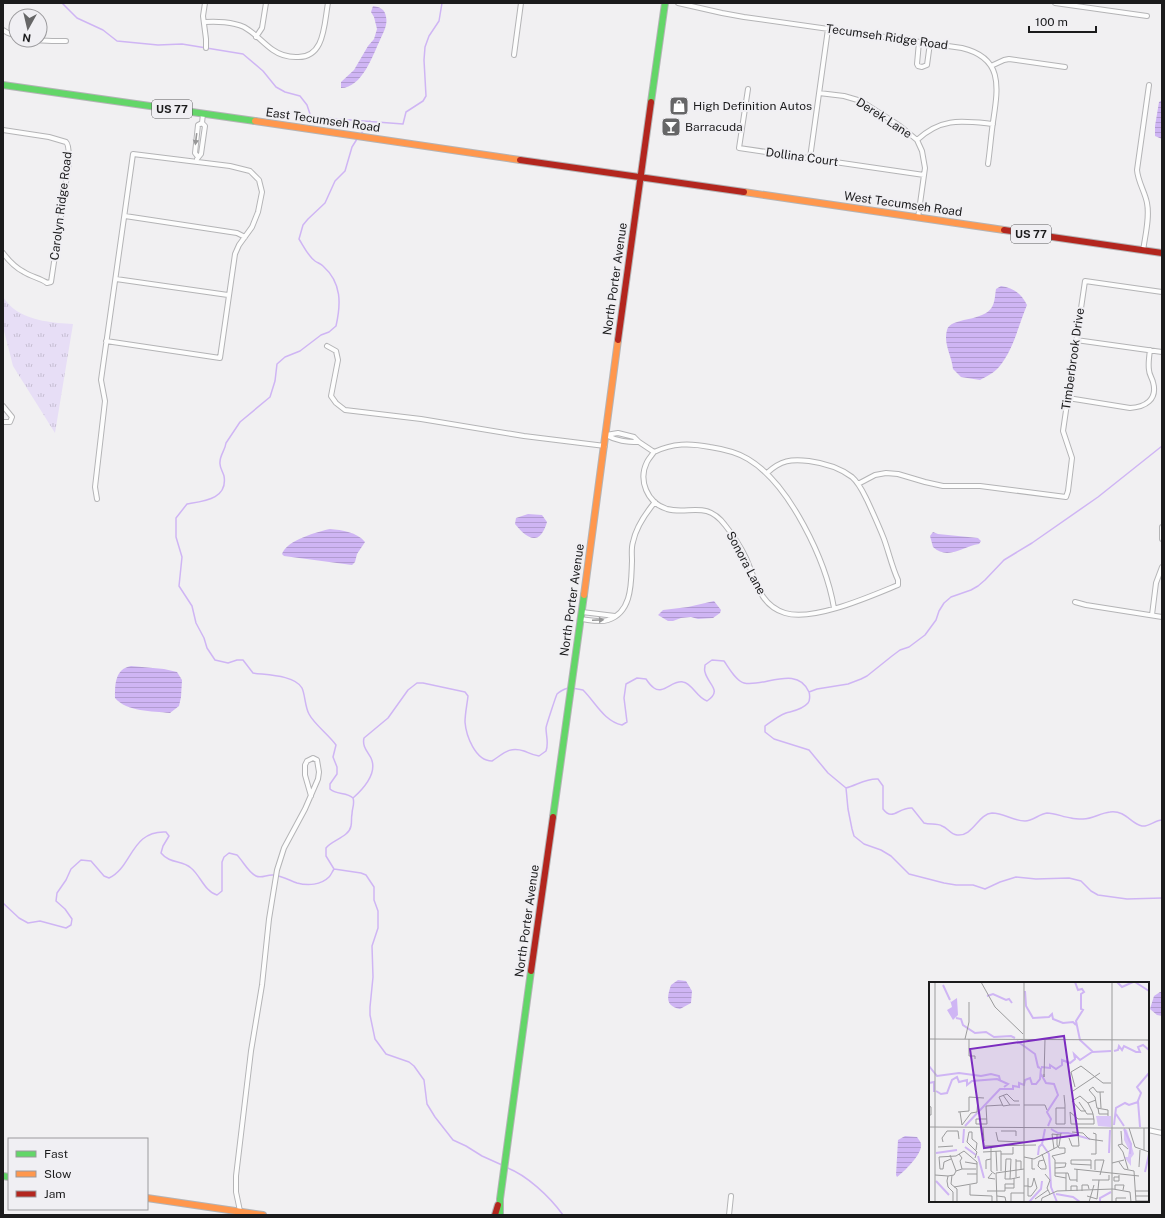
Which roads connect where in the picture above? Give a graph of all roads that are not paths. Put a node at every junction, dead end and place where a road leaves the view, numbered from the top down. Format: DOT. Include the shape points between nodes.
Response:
graph roads {
  1 [pos="205,3"];
  2 [pos="266,3"];
  3 [pos="328,3"];
  4 [pos="521,3"];
  5 [pos="665,3"];
  6 [pos="678,3"];
  7 [pos="1055,3"];
  8 [pos="1071,4"];
  9 [pos="1147,16"];
  10 [pos="205,22"];
  11 [pos="828,29"];
  12 [pos="256,36"];
  13 [pos="66,41"];
  14 [pos="48,42"];
  15 [pos="919,42"];
  16 [pos="930,43"];
  17 [pos="206,48"];
  18 [pos="514,55"];
  19 [pos="991,66"];
  20 [pos="1065,67"];
  21 [pos="3,85"];
  22 [pos="1149,85"];
  23 [pos="748,88"];
  24 [pos="819,93"];
  25 [pos="203,114"];
  26 [pos="202,123"];
  27 [pos="993,124"];
  28 [pos="3,130"];
  29 [pos="917,140"];
  30 [pos="810,158"];
  31 [pos="197,159"];
  32 [pos="988,164"];
  33 [pos="924,175"];
  34 [pos="640,177"];
  35 [pos="125,216"];
  36 [pos="918,218"];
  37 [pos="245,237"];
  38 [pos="1143,251"];
  39 [pos="3,253"];
  40 [pos="1162,253"];
  41 [pos="116,279"];
  42 [pos="1162,292"];
  43 [pos="228,295"];
  44 [pos="1076,340"];
  45 [pos="106,341"];
  46 [pos="327,346"];
  47 [pos="1150,350"];
  48 [pos="1162,352"];
  49 [pos="1068,398"];
  50 [pos="3,406"];
  51 [pos="3,422"];
  52 [pos="606,436"];
  53 [pos="639,442"];
  54 [pos="605,446"];
  55 [pos="654,452"];
  56 [pos="767,472"];
  57 [pos="858,484"];
  58 [pos="97,499"];
  59 [pos="655,502"];
  60 [pos="1162,527"];
  61 [pos="1162,539"];
  62 [pos="1162,566"];
  63 [pos="1075,602"];
  64 [pos="834,608"];
  65 [pos="582,612"];
  66 [pos="1152,614"];
  67 [pos="615,616"];
  68 [pos="1162,617"];
  69 [pos="581,619"];
  70 [pos="311,796"];
  71 [pos="1149,1130"];
  72 [pos="1162,1132"];
  73 [pos="731,1196"];
  74 [pos="148,1198"];
  75 [pos="500,1199"];
  76 [pos="240,1212"];
  77 [pos="263,1215"];
  78 [pos="495,1215"];
  79 [pos="500,1215"];
  80 [pos="729,1215"];
  1 -- 10 [label="street"];
  2 -- 12 [label="street" via="262,28"];
  3 -- 12 [label="street" via="318,48 309,56 288,56 274,50"];
  4 -- 18 [label="street"];
  5 -- 34 [label="main road, North Porter Avenue"];
  6 -- 11 [label="street, Tecumseh Ridge Road" via="726,14"];
  7 -- 8 [label="street"];
  8 -- 9 [label="street"];
  10 -- 12 [label="street" via="238,25"];
  10 -- 17 [label="street"];
  11 -- 15 [label="street, Tecumseh Ridge Road"];
  11 -- 24 [label="street"];
  13 -- 14 [label="street"];
  15 -- 16 [label="street, Tecumseh Ridge Road"];
  15 -- 16 [label="street" via="917,64 922,67 926,65"];
  16 -- 19 [label="street, Tecumseh Ridge Road" via="971,50"];
  19 -- 20 [label="street" via="1009,59"];
  19 -- 27 [label="street, Tecumseh Ridge Road" via="998,83"];
  21 -- 25 [label="main road, East Tecumseh Road / US 77"];
  22 -- 38 [label="street" via="1137,170 1148,207"];
  23 -- 30 [label="street, Dollina Court" via="739,148"];
  24 -- 29 [label="street, Derek Lane" via="861,101 905,129"];
  24 -- 30 [label="street"];
  25 -- 26 [label="street"];
  25 -- 34 [label="main road, East Tecumseh Road / US 77"];
  26 -- 31 [label="street" via="205,126 201,154"];
  26 -- 31 [label="street, one-way" via="198,125 194,153"];
  27 -- 29 [label="street" via="952,122 931,129"];
  27 -- 32 [label="street, Tecumseh Ridge Road"];
  28 -- 39 [label="street, Carolyn Ridge Road" via="48,137 68,144 68,168 52,281 47,284 17,268"];
  29 -- 33 [label="street, Derek Lane" via="924,156"];
  30 -- 33 [label="street, Dollina Court"];
  31 -- 35 [label="street" via="134,154"];
  31 -- 37 [label="street" via="250,171 259,180 262,192 258,212"];
  33 -- 36 [label="street, Derek Lane"];
  34 -- 36 [label="main road, West Tecumseh Road / US 77"];
  34 -- 52 [label="main road, North Porter Avenue"];
  35 -- 37 [label="street" via="237,233"];
  35 -- 41 [label="street"];
  36 -- 38 [label="main road, West Tecumseh Road / US 77"];
  37 -- 43 [label="street" via="235,254"];
  38 -- 40 [label="main road, West Tecumseh Road / US 77"];
  41 -- 43 [label="street"];
  41 -- 45 [label="street"];
  42 -- 44 [label="street, Timberbrook Drive" via="1085,281"];
  43 -- 45 [label="street" via="220,358"];
  44 -- 47 [label="street"];
  44 -- 49 [label="street, Timberbrook Drive"];
  45 -- 58 [label="street" via="101,380 106,401 94,487"];
  46 -- 54 [label="street" via="336,351 338,360 331,396 345,410"];
  47 -- 48 [label="street"];
  47 -- 49 [label="street" via="1149,371 1154,386 1148,403 1130,408"];
  49 -- 57 [label="street, Timberbrook Drive" via="1063,431 1072,458 1066,497 980,486 943,486 886,473 875,475"];
  50 -- 51 [label="street" via="12,415 9,422"];
  52 -- 53 [label="street" via="617,441"];
  52 -- 53 [label="street" via="618,433 634,437"];
  52 -- 54 [label="main road, North Porter Avenue"];
  53 -- 55 [label="street"];
  54 -- 65 [label="main road, North Porter Avenue"];
  55 -- 56 [label="street" via="685,443 701,445 734,452"];
  55 -- 59 [label="street" via="647,461 644,486"];
  56 -- 57 [label="street" via="786,461 813,461 839,469"];
  56 -- 64 [label="street" via="802,522 823,570"];
  57 -- 64 [label="street, Sonora Lane" via="882,533 898,585"];
  59 -- 64 [label="street, Sonora Lane" via="673,510 697,509 716,516 736,539 746,557 757,588 776,608 792,615"];
  59 -- 67 [label="street" via="638,526 632,543 629,598"];
  60 -- 61 [label="street"];
  62 -- 66 [label="street" via="1156,583"];
  63 -- 66 [label="street"];
  65 -- 67 [label="street"];
  65 -- 69 [label="main road, North Porter Avenue"];
  66 -- 68 [label="street"];
  69 -- 67 [label="street, one-way" via="597,621"];
  69 -- 75 [label="main road, North Porter Avenue"];
  70 -- 70 [label="street" via="319,772 317,760 313,758 307,761 305,771"];
  70 -- 76 [label="street" via="286,843 277,870 236,1176"];
  71 -- 72 [label="street"];
  73 -- 80 [label="street"];
  74 -- 76 [label="main road"];
  75 -- 78 [label="main road, North Porter Avenue"];
  75 -- 79 [label="main road, North Porter Avenue"];
  76 -- 77 [label="main road"];
}
